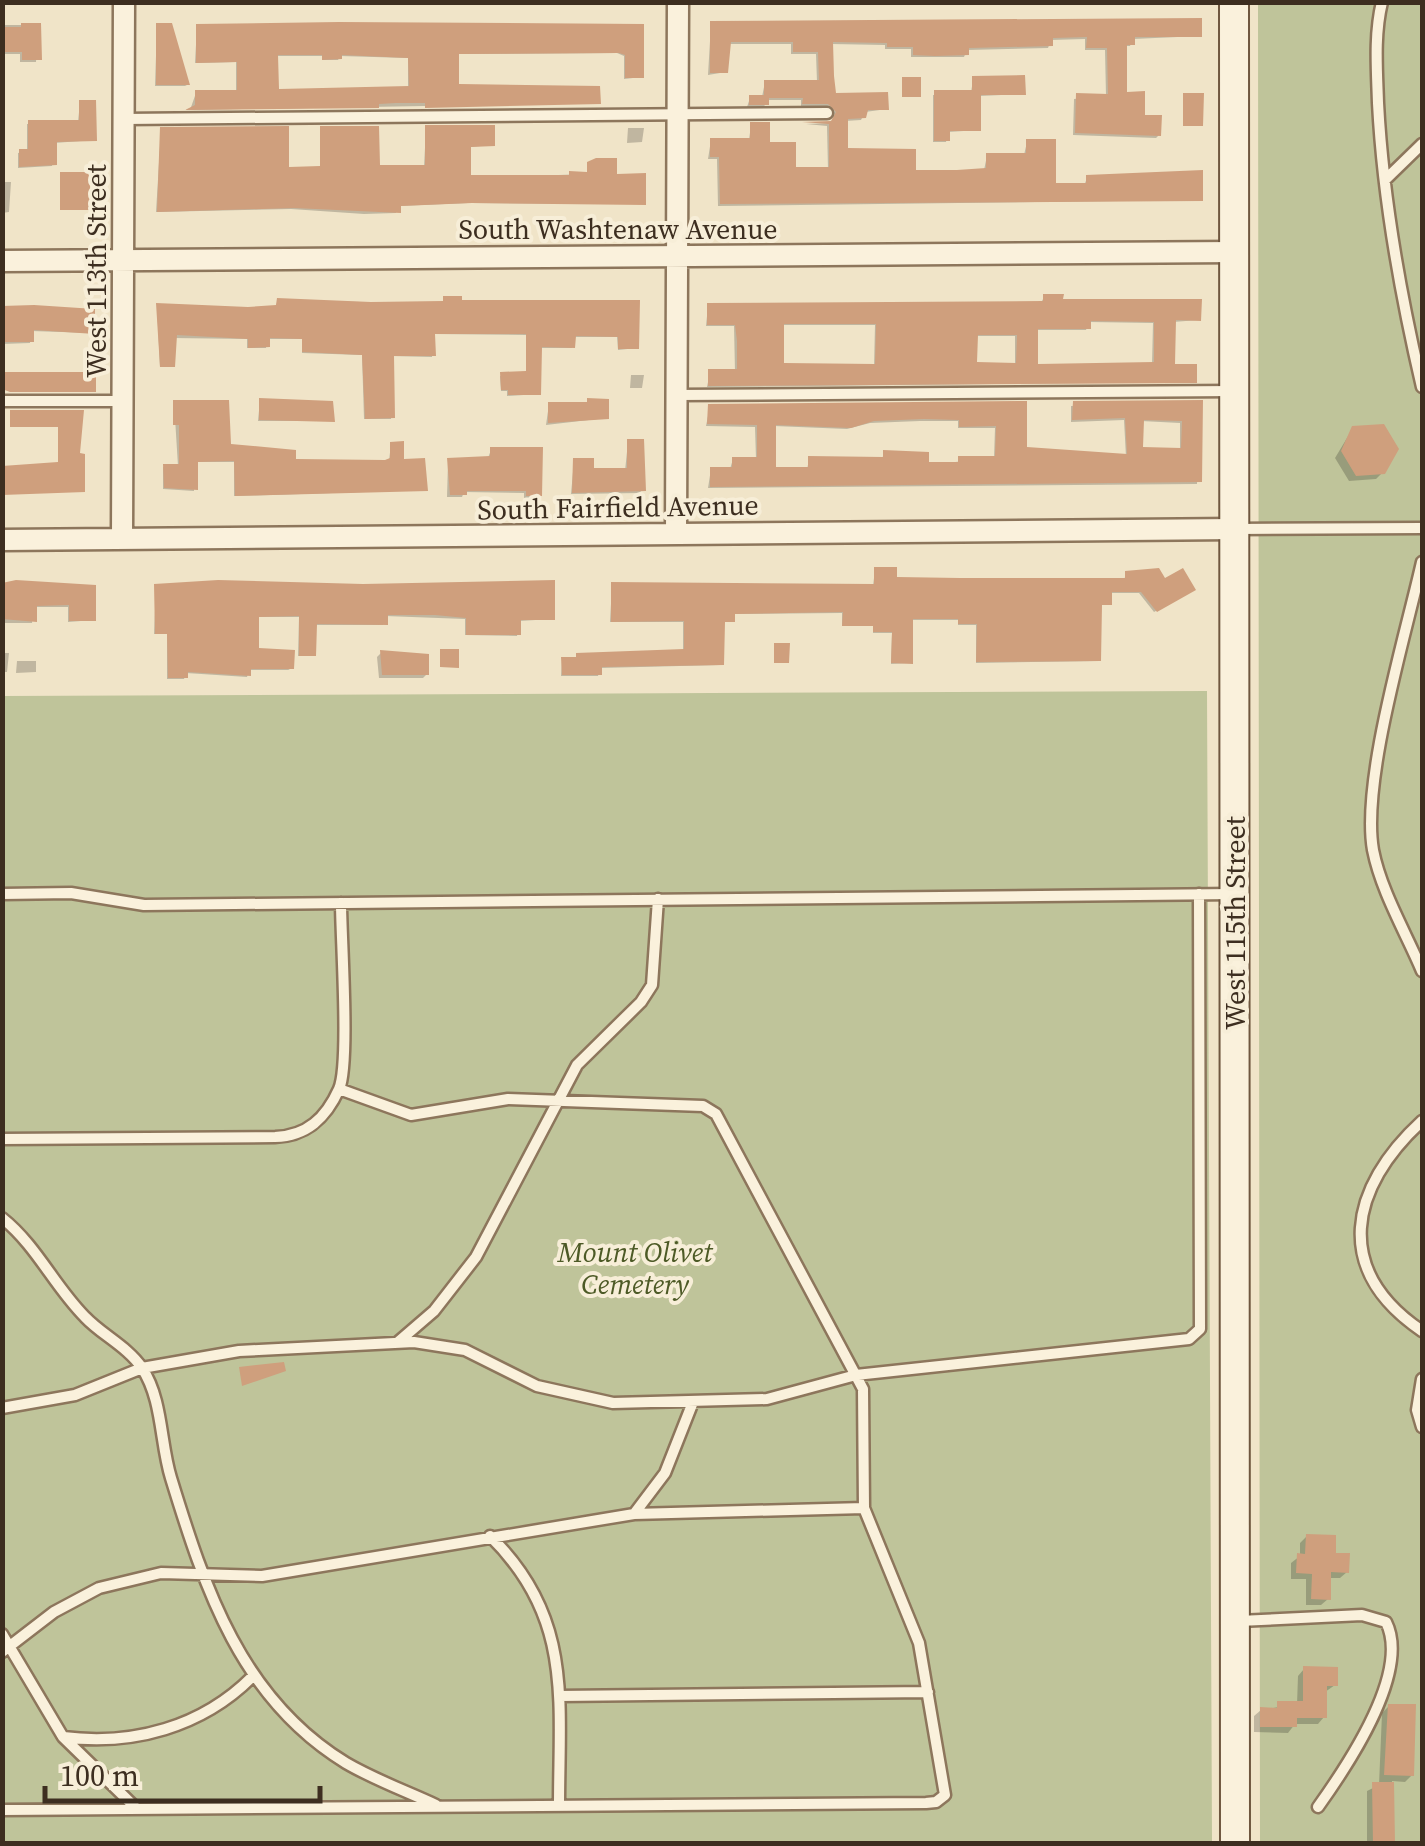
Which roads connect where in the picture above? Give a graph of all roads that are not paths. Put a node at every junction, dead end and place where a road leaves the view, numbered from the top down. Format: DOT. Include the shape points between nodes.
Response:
graph roads {
  1 [pos="124,2"];
  2 [pos="678,2"];
  3 [pos="1234,2"];
  4 [pos="1382,2"];
  5 [pos="827,113"];
  6 [pos="678,115"];
  7 [pos="124,120"];
  8 [pos="1422,144"];
  9 [pos="1385,180"];
  10 [pos="1234,252"];
  11 [pos="677,256"];
  12 [pos="123,260"];
  13 [pos="2,261"];
  14 [pos="1422,387"];
  15 [pos="1234,390"];
  16 [pos="677,395"];
  17 [pos="2,401"];
  18 [pos="122,401"];
  19 [pos="1422,528"];
  20 [pos="1234,529"];
  21 [pos="676,534"];
  22 [pos="122,539"];
  23 [pos="2,540"];
  24 [pos="1422,562"];
  25 [pos="2,894"];
  26 [pos="1199,894"];
  27 [pos="1235,894"];
  28 [pos="658,900"];
  29 [pos="341,902"];
  30 [pos="1422,972"];
  31 [pos="339,1089"];
  32 [pos="558,1102"];
  33 [pos="1422,1121"];
  34 [pos="2,1139"];
  35 [pos="2,1218"];
  36 [pos="1422,1331"];
  37 [pos="398,1342"];
  38 [pos="142,1368"];
  39 [pos="856,1375"];
  40 [pos="1422,1380"];
  41 [pos="693,1402"];
  42 [pos="2,1408"];
  43 [pos="1422,1427"];
  44 [pos="864,1508"];
  45 [pos="634,1514"];
  46 [pos="490,1536"];
  47 [pos="204,1574"];
  48 [pos="1235,1622"];
  49 [pos="2,1634"];
  50 [pos="6,1650"];
  51 [pos="252,1677"];
  52 [pos="928,1692"];
  53 [pos="559,1696"];
  54 [pos="63,1737"];
  55 [pos="559,1806"];
  56 [pos="439,1807"];
  57 [pos="1318,1808"];
  58 [pos="137,1809"];
  59 [pos="2,1810"];
  60 [pos="1236,1844"];
  1 -- 7 [label="street, West 113th Street"];
  2 -- 6 [label="street"];
  3 -- 10 [label="street, West 115th Street"];
  4 -- 9 [label="lane" via="1376,57"];
  5 -- 6 [label="lane"];
  6 -- 7 [label="lane"];
  6 -- 11 [label="street"];
  7 -- 12 [label="street, West 113th Street"];
  8 -- 9 [label="lane"];
  9 -- 14 [label="lane" via="1396,277"];
  10 -- 11 [label="street, South Washtenaw Avenue"];
  10 -- 15 [label="street, West 115th Street"];
  11 -- 12 [label="street, South Washtenaw Avenue"];
  11 -- 16 [label="street"];
  12 -- 13 [label="street, South Washtenaw Avenue"];
  12 -- 18 [label="street, West 113th Street"];
  15 -- 16 [label="lane"];
  15 -- 20 [label="street, West 115th Street"];
  16 -- 21 [label="street"];
  17 -- 18 [label="lane"];
  18 -- 22 [label="street, West 113th Street"];
  19 -- 20 [label="lane"];
  20 -- 21 [label="street, South Fairfield Avenue"];
  20 -- 27 [label="street, West 115th Street"];
  21 -- 22 [label="street, South Fairfield Avenue"];
  22 -- 23 [label="street, South Fairfield Avenue"];
  24 -- 30 [label="lane" via="1376,777 1372,828 1379,870"];
  25 -- 29 [label="lane" via="71,893 144,904"];
  26 -- 27 [label="lane"];
  26 -- 28 [label="lane"];
  26 -- 39 [label="lane" via="1196,1335"];
  27 -- 48 [label="street, West 115th Street"];
  28 -- 29 [label="lane"];
  28 -- 32 [label="lane" via="652,985 578,1065"];
  29 -- 31 [label="lane"];
  31 -- 32 [label="lane" via="412,1115 485,1100"];
  31 -- 34 [label="lane" via="309,1130 288,1136"];
  32 -- 37 [label="lane" via="476,1257 434,1311"];
  32 -- 39 [label="lane" via="711,1109"];
  33 -- 36 [label="lane" via="1378,1170 1359,1242 1376,1288"];
  35 -- 38 [label="lane" via="36,1250 82,1314"];
  37 -- 38 [label="lane" via="239,1352"];
  37 -- 41 [label="lane" via="465,1350 536,1386 589,1401"];
  38 -- 42 [label="lane" via="75,1395"];
  38 -- 47 [label="lane"];
  39 -- 41 [label="lane" via="766,1398"];
  39 -- 44 [label="lane" via="865,1404"];
  40 -- 43 [label="lane" via="1416,1410"];
  41 -- 45 [label="lane" via="665,1473"];
  44 -- 45 [label="lane"];
  44 -- 52 [label="lane" via="914,1627"];
  45 -- 46 [label="lane"];
  46 -- 47 [label="lane" via="262,1576"];
  46 -- 53 [label="lane" via="515,1561 546,1615"];
  47 -- 50 [label="lane" via="161,1573 99,1588"];
  47 -- 51 [label="lane" via="218,1617"];
  48 -- 57 [label="lane" via="1362,1615 1386,1622 1394,1639 1392,1664 1353,1758"];
  48 -- 60 [label="street, West 115th Street"];
  49 -- 50 [label="lane"];
  50 -- 54 [label="lane"];
  51 -- 54 [label="lane" via="217,1707 164,1730"];
  51 -- 56 [label="lane" via="319,1744"];
  52 -- 53 [label="lane"];
  52 -- 55 [label="lane" via="944,1790 936,1802"];
  53 -- 55 [label="lane"];
  54 -- 58 [label="lane"];
  55 -- 56 [label="lane"];
  56 -- 58 [label="lane"];
  58 -- 59 [label="lane"];
}
